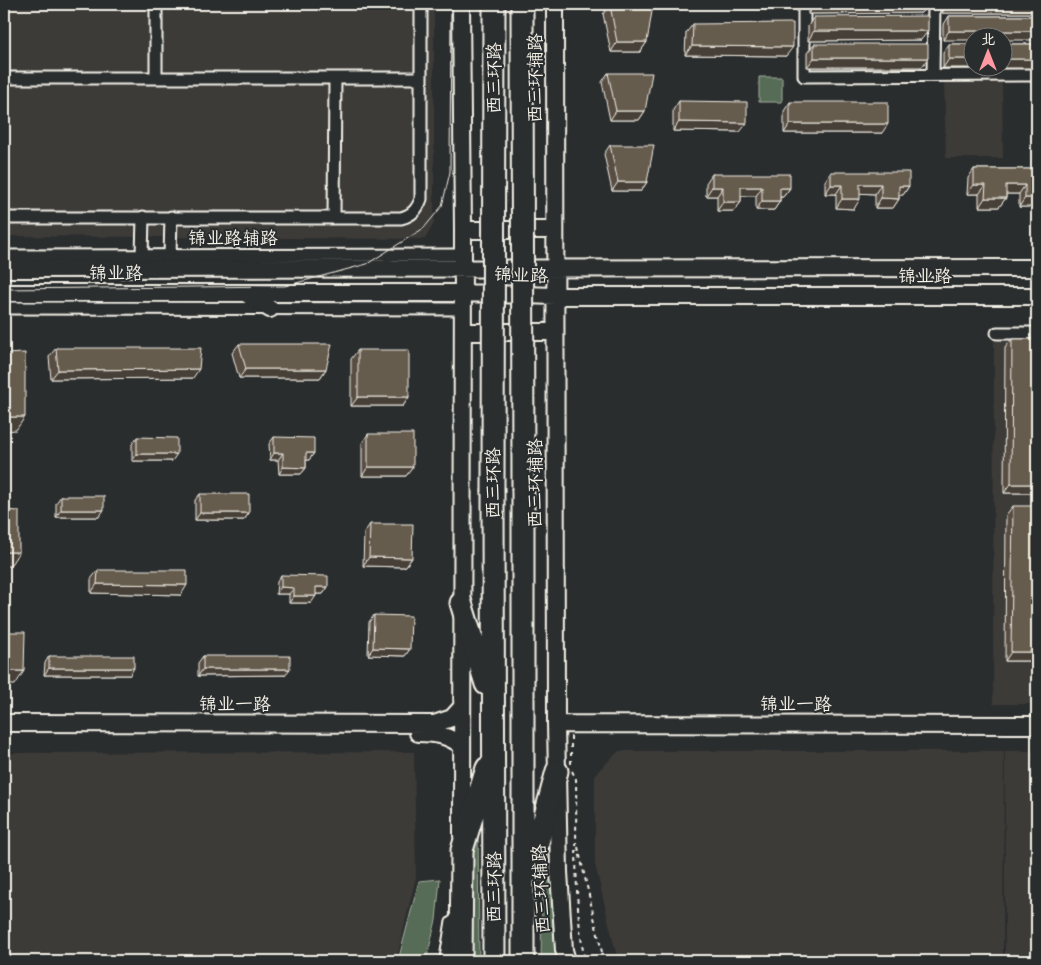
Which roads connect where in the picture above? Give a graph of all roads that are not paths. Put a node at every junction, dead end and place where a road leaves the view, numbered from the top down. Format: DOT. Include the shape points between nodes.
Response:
graph roads {
  1 [pos="156,4"];
  2 [pos="421,4"];
  3 [pos="461,4"];
  4 [pos="494,4"];
  5 [pos="522,4"];
  6 [pos="555,4"];
  7 [pos="804,4"];
  8 [pos="934,4"];
  9 [pos="1037,75"];
  10 [pos="933,76"];
  11 [pos="4,78"];
  12 [pos="156,78"];
  13 [pos="335,78"];
  14 [pos="421,78"];
  15 [pos="142,217"];
  16 [pos="171,217"];
  17 [pos="4,218"];
  18 [pos="334,218"];
  19 [pos="463,230"];
  20 [pos="554,230"];
  21 [pos="4,256"];
  22 [pos="170,256"];
  23 [pos="138,262"];
  24 [pos="463,262"];
  25 [pos="554,268"];
  26 [pos="1037,268"];
  27 [pos="4,269"];
  28 [pos="180,269"];
  29 [pos="4,293"];
  30 [pos="245,293"];
  31 [pos="554,296"];
  32 [pos="1037,296"];
  33 [pos="463,301"];
  34 [pos="4,308"];
  35 [pos="270,309"];
  36 [pos="463,332"];
  37 [pos="554,332"];
  38 [pos="997,333"];
  39 [pos="1037,333"];
  40 [pos="461,603"];
  41 [pos="493,706"];
  42 [pos="461,708"];
  43 [pos="4,723"];
  44 [pos="1037,725"];
  45 [pos="561,730"];
  46 [pos="4,732"];
  47 [pos="1037,733"];
  48 [pos="462,746"];
  49 [pos="493,748"];
  50 [pos="558,771"];
  51 [pos="462,850"];
  52 [pos="462,885"];
  53 [pos="523,899"];
  54 [pos="448,961"];
  55 [pos="462,961"];
  56 [pos="494,961"];
  57 [pos="523,961"];
  58 [pos="567,961"];
  1 -- 12 [label="street"];
  2 -- 14 [label="street"];
  3 -- 19 [label="main road"];
  4 -- 41 [label="highway, 西三环路, bridge"];
  5 -- 53 [label="highway, 西三环路, bridge"];
  6 -- 20 [label="main road, 西三环辅路"];
  7 -- 10 [label="street" via="804,76"];
  8 -- 10 [label="street"];
  9 -- 10 [label="street"];
  11 -- 12 [label="street"];
  12 -- 13 [label="street"];
  13 -- 14 [label="street"];
  13 -- 18 [label="street"];
  14 -- 18 [label="street" via="421,199 418,207 401,218"];
  15 -- 16 [label="street"];
  15 -- 17 [label="street"];
  15 -- 23 [label="street"];
  16 -- 18 [label="street"];
  16 -- 22 [label="street"];
  19 -- 20 [label="main road"];
  19 -- 24 [label="main road"];
  20 -- 25 [label="main road, 西三环辅路"];
  21 -- 23 [label="street, 锦业路辅路"];
  22 -- 23 [label="street, 锦业路辅路"];
  22 -- 24 [label="street, 锦业路辅路"];
  22 -- 28 [label="street"];
  23 -- 27 [label="main road, 锦业路"];
  23 -- 28 [label="main road, 锦业路"];
  24 -- 25 [label="main road, 锦业路"];
  24 -- 28 [label="main road, 锦业路"];
  24 -- 33 [label="main road"];
  25 -- 26 [label="main road, 锦业路"];
  25 -- 31 [label="main road, 西三环辅路"];
  29 -- 30 [label="main road, 锦业路"];
  30 -- 33 [label="main road, 锦业路"];
  30 -- 35 [label="main road"];
  31 -- 32 [label="main road, 锦业路"];
  31 -- 33 [label="main road, 锦业路"];
  31 -- 37 [label="main road, 西三环辅路"];
  33 -- 35 [label="street"];
  33 -- 36 [label="main road"];
  34 -- 35 [label="street"];
  36 -- 37 [label="main road"];
  36 -- 40 [label="main road"];
  37 -- 45 [label="main road, 西三环辅路"];
  38 -- 39 [label="street"];
  40 -- 41 [label="highway"];
  40 -- 42 [label="main road"];
  41 -- 49 [label="highway, 西三环路"];
  42 -- 43 [label="main road, 锦业一路" via="452,718 434,724"];
  42 -- 48 [label="main road"];
  44 -- 45 [label="main road, 锦业一路"];
  45 -- 47 [label="main road, 锦业一路"];
  45 -- 50 [label="main road, 西三环辅路"];
  46 -- 48 [label="main road, 锦业一路" via="434,733"];
  48 -- 51 [label="main road"];
  49 -- 51 [label="highway"];
  49 -- 56 [label="highway, 西三环路"];
  50 -- 53 [label="highway"];
  50 -- 58 [label="main road, 西三环辅路" via="559,872"];
  51 -- 52 [label="highway"];
  52 -- 54 [label="main road"];
  52 -- 55 [label="highway"];
  53 -- 57 [label="highway, 西三环路"];
}
